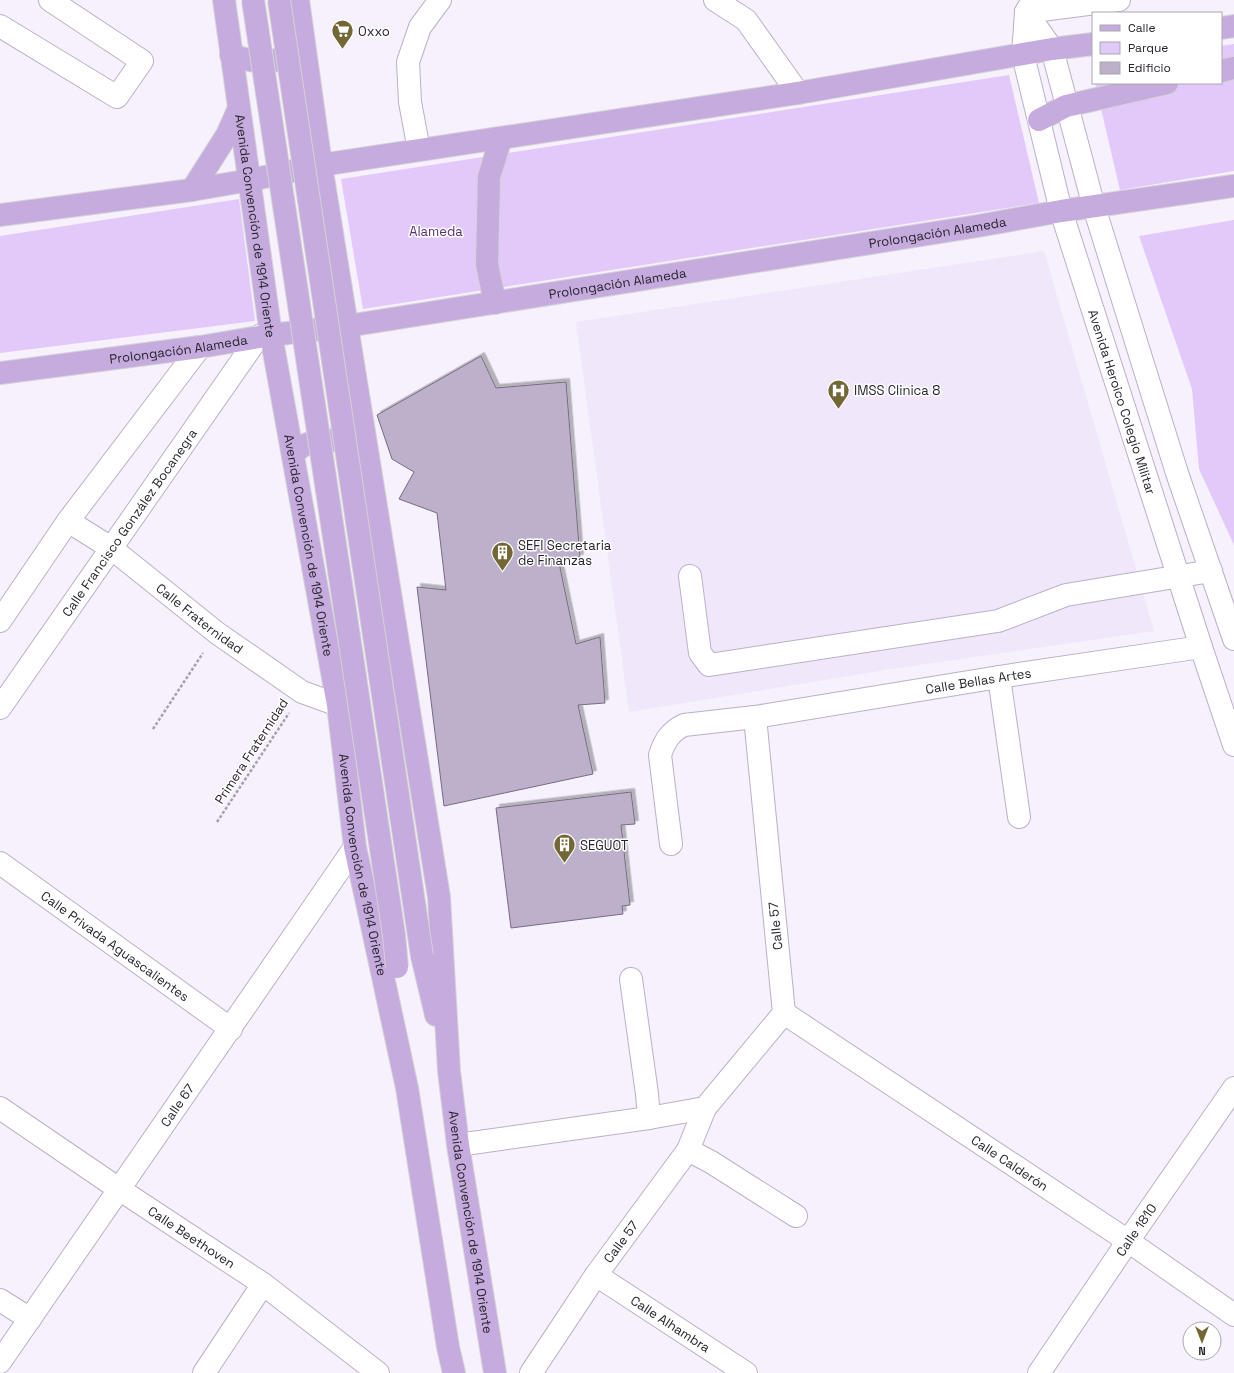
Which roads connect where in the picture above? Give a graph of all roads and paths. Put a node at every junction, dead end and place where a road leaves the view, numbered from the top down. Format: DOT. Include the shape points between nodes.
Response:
graph roads {
  1 [pos="50,0"];
  2 [pos="224,0"];
  3 [pos="253,0"];
  4 [pos="280,0"];
  5 [pos="298,0"];
  6 [pos="440,0"];
  7 [pos="715,0"];
  8 [pos="1119,0"];
  9 [pos="1030,6"];
  10 [pos="0,26"];
  11 [pos="1234,26"];
  12 [pos="1222,28"];
  13 [pos="304,41"];
  14 [pos="1092,44"];
  15 [pos="1052,49"];
  16 [pos="231,55"];
  17 [pos="1023,55"];
  18 [pos="1234,68"];
  19 [pos="1222,71"];
  20 [pos="1163,84"];
  21 [pos="798,93"];
  22 [pos="1066,106"];
  23 [pos="239,108"];
  24 [pos="1039,120"];
  25 [pos="501,138"];
  26 [pos="419,150"];
  27 [pos="321,165"];
  28 [pos="250,180"];
  29 [pos="1234,186"];
  30 [pos="192,190"];
  31 [pos="1094,207"];
  32 [pos="1061,211"];
  33 [pos="0,215"];
  34 [pos="496,303"];
  35 [pos="347,326"];
  36 [pos="265,335"];
  37 [pos="200,347"];
  38 [pos="0,373"];
  39 [pos="293,456"];
  40 [pos="368,457"];
  41 [pos="68,521"];
  42 [pos="111,548"];
  43 [pos="1211,571"];
  44 [pos="1179,575"];
  45 [pos="690,576"];
  46 [pos="0,621"];
  47 [pos="217,633"];
  48 [pos="1234,639"];
  49 [pos="1201,647"];
  50 [pos="999,677"];
  51 [pos="302,692"];
  52 [pos="338,705"];
  53 [pos="0,708"];
  54 [pos="755,717"];
  55 [pos="153,729"];
  56 [pos="1234,745"];
  57 [pos="1019,818"];
  58 [pos="217,822"];
  59 [pos="671,844"];
  60 [pos="355,847"];
  61 [pos="0,863"];
  62 [pos="631,979"];
  63 [pos="784,1014"];
  64 [pos="231,1029"];
  65 [pos="449,1071"];
  66 [pos="407,1088"];
  67 [pos="1234,1088"];
  68 [pos="0,1108"];
  69 [pos="705,1108"];
  70 [pos="649,1118"];
  71 [pos="458,1145"];
  72 [pos="688,1150"];
  73 [pos="119,1189"];
  74 [pos="796,1216"];
  75 [pos="1128,1241"];
  76 [pos="596,1275"];
  77 [pos="263,1284"];
  78 [pos="0,1300"];
  79 [pos="1234,1315"];
  80 [pos="30,1319"];
  81 [pos="0,1362"];
  82 [pos="204,1373"];
  83 [pos="378,1373"];
  84 [pos="454,1373"];
  85 [pos="495,1373"];
  86 [pos="531,1373"];
  87 [pos="746,1373"];
  88 [pos="1039,1373"];
  1 -- 10 [label="street" via="142,61 117,97"];
  2 -- 16 [label="main road, Avenida Convención de 1914 Oriente"];
  3 -- 66 [label="main road, Avenida Convención de 1914 Oriente, bridge" via="394,935"];
  4 -- 65 [label="main road, Avenida Convención de 1914 Oriente, bridge" via="422,956"];
  5 -- 13 [label="main road, Avenida Convención de 1914 Oriente"];
  6 -- 26 [label="street" via="420,27 408,62 410,102"];
  7 -- 21 [label="street" via="746,20"];
  8 -- 9 [label="street"];
  9 -- 15 [label="street"];
  9 -- 17 [label="street, Avenida Heroico Colegio Militar"];
  11 -- 12 [label="main road"];
  13 -- 16 [label="main road" via="296,50 273,62 248,61"];
  13 -- 27 [label="main road, Avenida Convención de 1914 Oriente"];
  14 -- 15 [label="main road"];
  15 -- 17 [label="main road"];
  15 -- 22 [label="street"];
  16 -- 23 [label="main road, Avenida Convención de 1914 Oriente"];
  17 -- 21 [label="main road"];
  17 -- 24 [label="street, Avenida Heroico Colegio Militar"];
  18 -- 19 [label="main road"];
  20 -- 22 [label="main road"];
  21 -- 25 [label="main road"];
  22 -- 24 [label="main road"];
  22 -- 31 [label="street"];
  23 -- 28 [label="main road, Avenida Convención de 1914 Oriente"];
  23 -- 30 [label="main road" via="227,135"];
  24 -- 32 [label="street, Avenida Heroico Colegio Militar"];
  25 -- 26 [label="main road"];
  25 -- 34 [label="main road" via="490,177 488,209 487,264"];
  26 -- 27 [label="main road"];
  27 -- 28 [label="main road"];
  27 -- 35 [label="main road, Avenida Convención de 1914 Oriente"];
  28 -- 30 [label="main road"];
  28 -- 36 [label="main road, Avenida Convención de 1914 Oriente"];
  29 -- 31 [label="main road, Prolongación Alameda"];
  30 -- 33 [label="main road"];
  31 -- 32 [label="main road, Prolongación Alameda"];
  31 -- 43 [label="street" via="1177,473"];
  32 -- 34 [label="main road, Prolongación Alameda"];
  32 -- 44 [label="street, Avenida Heroico Colegio Militar"];
  34 -- 35 [label="main road, Prolongación Alameda"];
  35 -- 36 [label="main road, Prolongación Alameda"];
  35 -- 40 [label="main road, Avenida Convención de 1914 Oriente"];
  36 -- 37 [label="main road, Prolongación Alameda"];
  36 -- 39 [label="main road, Avenida Convención de 1914 Oriente"];
  36 -- 42 [label="street, Calle Francisco González Bocanegra"];
  37 -- 38 [label="main road, Prolongación Alameda"];
  37 -- 41 [label="street"];
  39 -- 40 [label="main road" via="301,447 325,440 336,440 362,447"];
  39 -- 52 [label="main road, Avenida Convención de 1914 Oriente"];
  40 -- 65 [label="main road, Avenida Convención de 1914 Oriente" via="439,897"];
  41 -- 42 [label="street, Calle Fraternidad"];
  41 -- 46 [label="street"];
  42 -- 47 [label="street, Calle Fraternidad"];
  42 -- 53 [label="street, Calle Francisco González Bocanegra"];
  43 -- 44 [label="street"];
  43 -- 48 [label="street"];
  44 -- 45 [label="street" via="1066,595 998,622 709,665 700,653"];
  44 -- 49 [label="street, Avenida Heroico Colegio Militar"];
  47 -- 51 [label="street, Calle Fraternidad"];
  47 -- 55 [label="path"];
  49 -- 50 [label="street, Calle Bellas Artes"];
  49 -- 56 [label="street, Avenida Heroico Colegio Militar"];
  50 -- 54 [label="street, Calle Bellas Artes"];
  50 -- 57 [label="street"];
  51 -- 52 [label="street, Calle Fraternidad"];
  51 -- 58 [label="path, Primera Fraternidad"];
  52 -- 60 [label="main road, Avenida Convención de 1914 Oriente"];
  54 -- 59 [label="street, Calle Bellas Artes" via="684,725 674,730 664,742 660,755"];
  54 -- 63 [label="street, Calle 57"];
  60 -- 64 [label="street, Calle 67"];
  60 -- 66 [label="main road, Avenida Convención de 1914 Oriente"];
  61 -- 64 [label="street, Calle Privada Aguascalientes"];
  62 -- 70 [label="street" via="648,1094"];
  63 -- 69 [label="street, Calle 57"];
  63 -- 75 [label="street, Calle Calderón"];
  64 -- 73 [label="street, Calle 67"];
  65 -- 71 [label="main road, Avenida Convención de 1914 Oriente"];
  66 -- 84 [label="main road, Avenida Convención de 1914 Oriente"];
  67 -- 75 [label="street, Calle 1810"];
  68 -- 73 [label="street, Calle Beethoven"];
  69 -- 70 [label="street"];
  69 -- 72 [label="street, Calle 57"];
  70 -- 71 [label="street"];
  71 -- 85 [label="main road, Avenida Convención de 1914 Oriente"];
  72 -- 74 [label="street"];
  72 -- 76 [label="street, Calle 57"];
  73 -- 77 [label="street, Calle Beethoven"];
  73 -- 80 [label="street, Calle 67"];
  75 -- 79 [label="street, Calle Calderón"];
  75 -- 88 [label="street, Calle 1810"];
  76 -- 86 [label="street, Calle 57"];
  76 -- 87 [label="street, Calle Alhambra"];
  77 -- 82 [label="street"];
  77 -- 83 [label="street, Calle Beethoven"];
  78 -- 80 [label="street"];
  80 -- 81 [label="street, Calle 67"];
}
